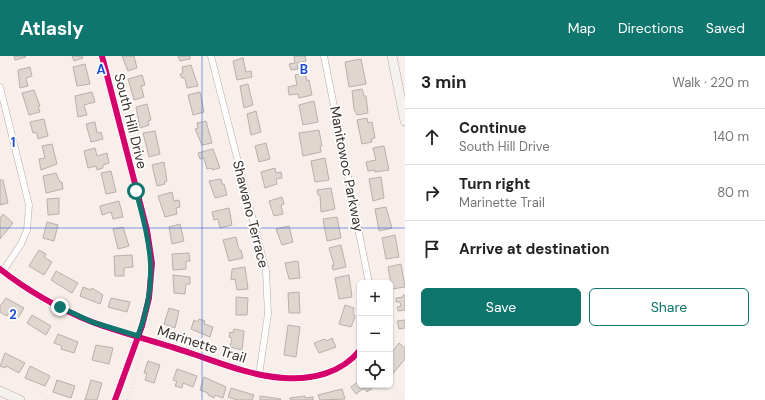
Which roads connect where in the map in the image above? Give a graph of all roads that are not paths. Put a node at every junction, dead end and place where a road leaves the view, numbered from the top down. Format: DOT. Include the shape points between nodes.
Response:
graph roads {
  1 [pos="102,56"];
  2 [pos="212,56"];
  3 [pos="324,56"];
  4 [pos="392,56"];
  5 [pos="0,87"];
  6 [pos="405,121"];
  7 [pos="2,270"];
  8 [pos="368,280"];
  9 [pos="138,336"];
  10 [pos="358,352"];
  11 [pos="259,375"];
  12 [pos="0,391"];
  13 [pos="20,400"];
  14 [pos="116,400"];
  1 -- 9 [label="street, South Hill Drive" via="152,263 149,298"];
  2 -- 11 [label="street, Shawano Terrace" via="266,271 268,314"];
  3 -- 8 [label="street, Manitowoc Parkway"];
  4 -- 6 [label="main road"];
  5 -- 7 [label="street" via="29,205 26,230 21,244"];
  7 -- 9 [label="street, Marinette Trail" via="46,299 75,314"];
  9 -- 11 [label="street, Marinette Trail"];
  9 -- 14 [label="street, South Hill Drive"];
  10 -- 11 [label="street, Marinette Trail" via="340,368 324,374 284,378"];
  12 -- 13 [label="main road"];
}
